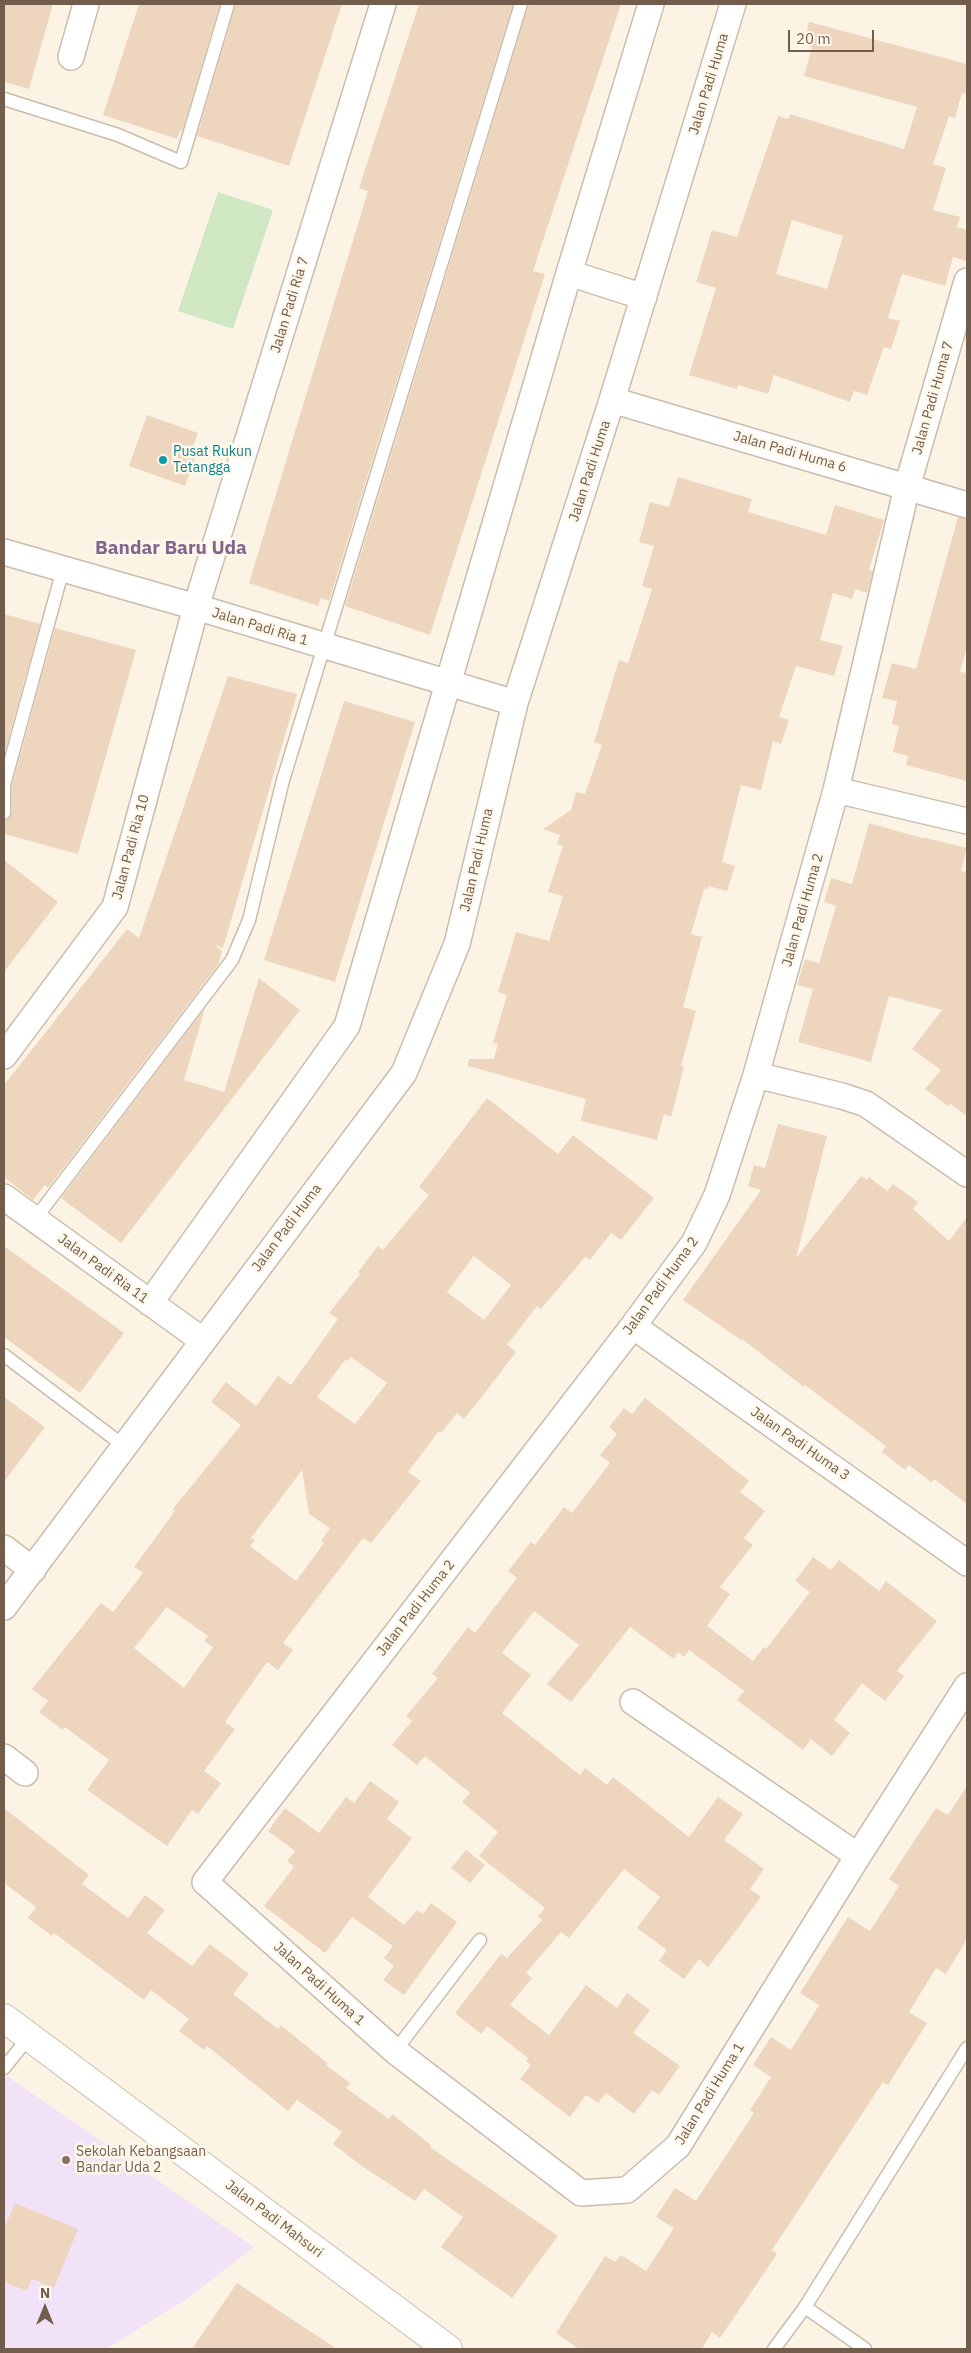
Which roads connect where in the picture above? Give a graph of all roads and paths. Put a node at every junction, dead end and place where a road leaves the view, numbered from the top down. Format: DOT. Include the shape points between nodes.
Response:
graph roads {
  1 [pos="86,4"];
  2 [pos="228,4"];
  3 [pos="383,4"];
  4 [pos="521,4"];
  5 [pos="651,4"];
  6 [pos="733,4"];
  7 [pos="71,57"];
  8 [pos="4,99"];
  9 [pos="569,273"];
  10 [pos="967,281"];
  11 [pos="644,297"];
  12 [pos="612,400"];
  13 [pos="907,486"];
  14 [pos="967,505"];
  15 [pos="4,552"];
  16 [pos="63,569"];
  17 [pos="196,607"];
  18 [pos="324,647"];
  19 [pos="447,683"];
  20 [pos="515,703"];
  21 [pos="836,790"];
  22 [pos="4,813"];
  23 [pos="967,821"];
  24 [pos="4,1056"];
  25 [pos="756,1075"];
  26 [pos="967,1174"];
  27 [pos="4,1196"];
  28 [pos="35,1219"];
  29 [pos="150,1303"];
  30 [pos="633,1326"];
  31 [pos="202,1340"];
  32 [pos="4,1356"];
  33 [pos="124,1446"];
  34 [pos="4,1548"];
  35 [pos="967,1562"];
  36 [pos="33,1570"];
  37 [pos="4,1607"];
  38 [pos="967,1686"];
  39 [pos="633,1702"];
  40 [pos="4,1757"];
  41 [pos="25,1773"];
  42 [pos="858,1856"];
  43 [pos="205,1882"];
  44 [pos="480,1940"];
  45 [pos="4,2018"];
  46 [pos="30,2037"];
  47 [pos="967,2048"];
  48 [pos="395,2051"];
  49 [pos="4,2068"];
  50 [pos="805,2307"];
  51 [pos="448,2349"];
  52 [pos="774,2349"];
  53 [pos="865,2349"];
  1 -- 7 [label="street"];
  2 -- 8 [label="lane" via="181,162 118,136"];
  3 -- 17 [label="street, Jalan Padi Ria 7"];
  4 -- 18 [label="lane"];
  5 -- 9 [label="street"];
  6 -- 11 [label="street, Jalan Padi Huma"];
  9 -- 11 [label="street"];
  9 -- 19 [label="street"];
  10 -- 13 [label="street, Jalan Padi Huma 7"];
  11 -- 12 [label="street, Jalan Padi Huma"];
  12 -- 13 [label="street, Jalan Padi Huma 6"];
  12 -- 20 [label="street, Jalan Padi Huma"];
  13 -- 14 [label="street, Jalan Padi Huma 6"];
  13 -- 21 [label="street, Jalan Padi Huma 2"];
  15 -- 16 [label="street, Jalan Padi Ria 1"];
  16 -- 17 [label="street, Jalan Padi Ria 1"];
  16 -- 22 [label="lane" via="4,785"];
  17 -- 18 [label="street, Jalan Padi Ria 1"];
  17 -- 24 [label="street, Jalan Padi Ria 10" via="115,907"];
  18 -- 19 [label="street, Jalan Padi Ria 1"];
  18 -- 28 [label="lane" via="283,780 248,920 232,960"];
  19 -- 20 [label="street, Jalan Padi Ria 1"];
  19 -- 29 [label="street" via="347,1026"];
  20 -- 31 [label="street, Jalan Padi Huma" via="457,944 404,1072"];
  21 -- 23 [label="street"];
  21 -- 25 [label="street, Jalan Padi Huma 2"];
  25 -- 26 [label="street" via="866,1104"];
  25 -- 30 [label="street, Jalan Padi Huma 2" via="717,1196 694,1243"];
  27 -- 28 [label="street, Jalan Padi Ria 11"];
  28 -- 29 [label="street, Jalan Padi Ria 11"];
  29 -- 31 [label="street, Jalan Padi Ria 11"];
  30 -- 35 [label="street, Jalan Padi Huma 3"];
  30 -- 43 [label="street, Jalan Padi Huma 2"];
  31 -- 33 [label="street, Jalan Padi Huma"];
  32 -- 33 [label="lane"];
  33 -- 36 [label="street, Jalan Padi Huma"];
  34 -- 36 [label="street"];
  36 -- 37 [label="street, Jalan Padi Huma"];
  38 -- 42 [label="street, Jalan Padi Huma 1"];
  39 -- 42 [label="street"];
  40 -- 41 [label="street"];
  42 -- 48 [label="street, Jalan Padi Huma 1" via="678,2146 627,2190 581,2193"];
  43 -- 48 [label="street, Jalan Padi Huma 1"];
  44 -- 48 [label="lane"];
  45 -- 46 [label="main road, Jalan Padi Mahsuri"];
  46 -- 49 [label="lane"];
  46 -- 51 [label="main road, Jalan Padi Mahsuri"];
  47 -- 50 [label="lane"];
  50 -- 52 [label="lane"];
  50 -- 53 [label="lane"];
}
